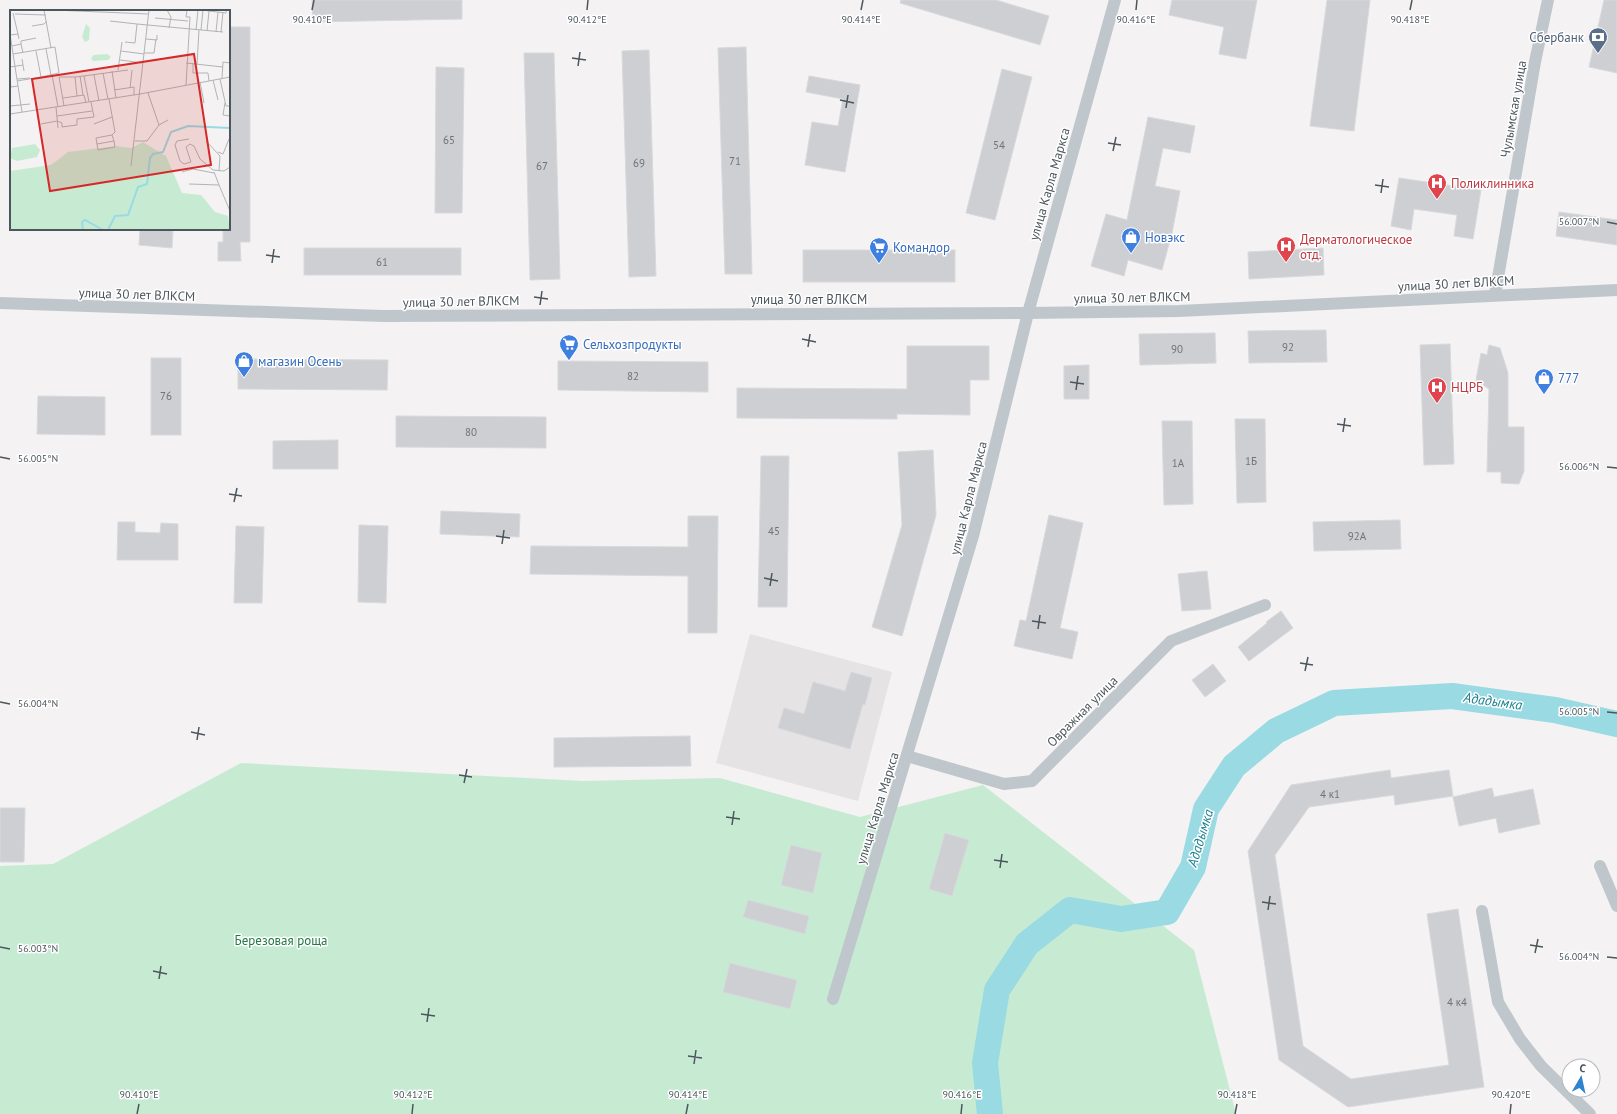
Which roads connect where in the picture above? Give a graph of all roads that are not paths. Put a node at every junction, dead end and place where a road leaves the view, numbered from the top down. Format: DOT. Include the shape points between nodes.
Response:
graph roads {
  1 [pos="1115,0"];
  2 [pos="1548,0"];
  3 [pos="1617,290"];
  4 [pos="1495,295"];
  5 [pos="0,303"];
  6 [pos="1028,313"];
  7 [pos="1265,605"];
  8 [pos="907,756"];
  9 [pos="1600,866"];
  10 [pos="1617,906"];
  11 [pos="1482,911"];
  12 [pos="833,999"];
  13 [pos="1590,1114"];
  1 -- 6 [label="street, улица Карла Маркса"];
  2 -- 4 [label="street, Чулымская улица"];
  3 -- 4 [label="street, улица 30 лет ВЛКСМ"];
  4 -- 6 [label="street, улица 30 лет ВЛКСМ" via="1179,311"];
  5 -- 6 [label="street, улица 30 лет ВЛКСМ" via="383,316"];
  6 -- 8 [label="street, улица Карла Маркса" via="974,536"];
  7 -- 8 [label="street, Овражная улица" via="1170,641 1032,781 1004,784"];
  8 -- 12 [label="street, улица Карла Маркса"];
  9 -- 10 [label="street"];
  11 -- 13 [label="street" via="1498,1002 1520,1039 1541,1066"];
}
